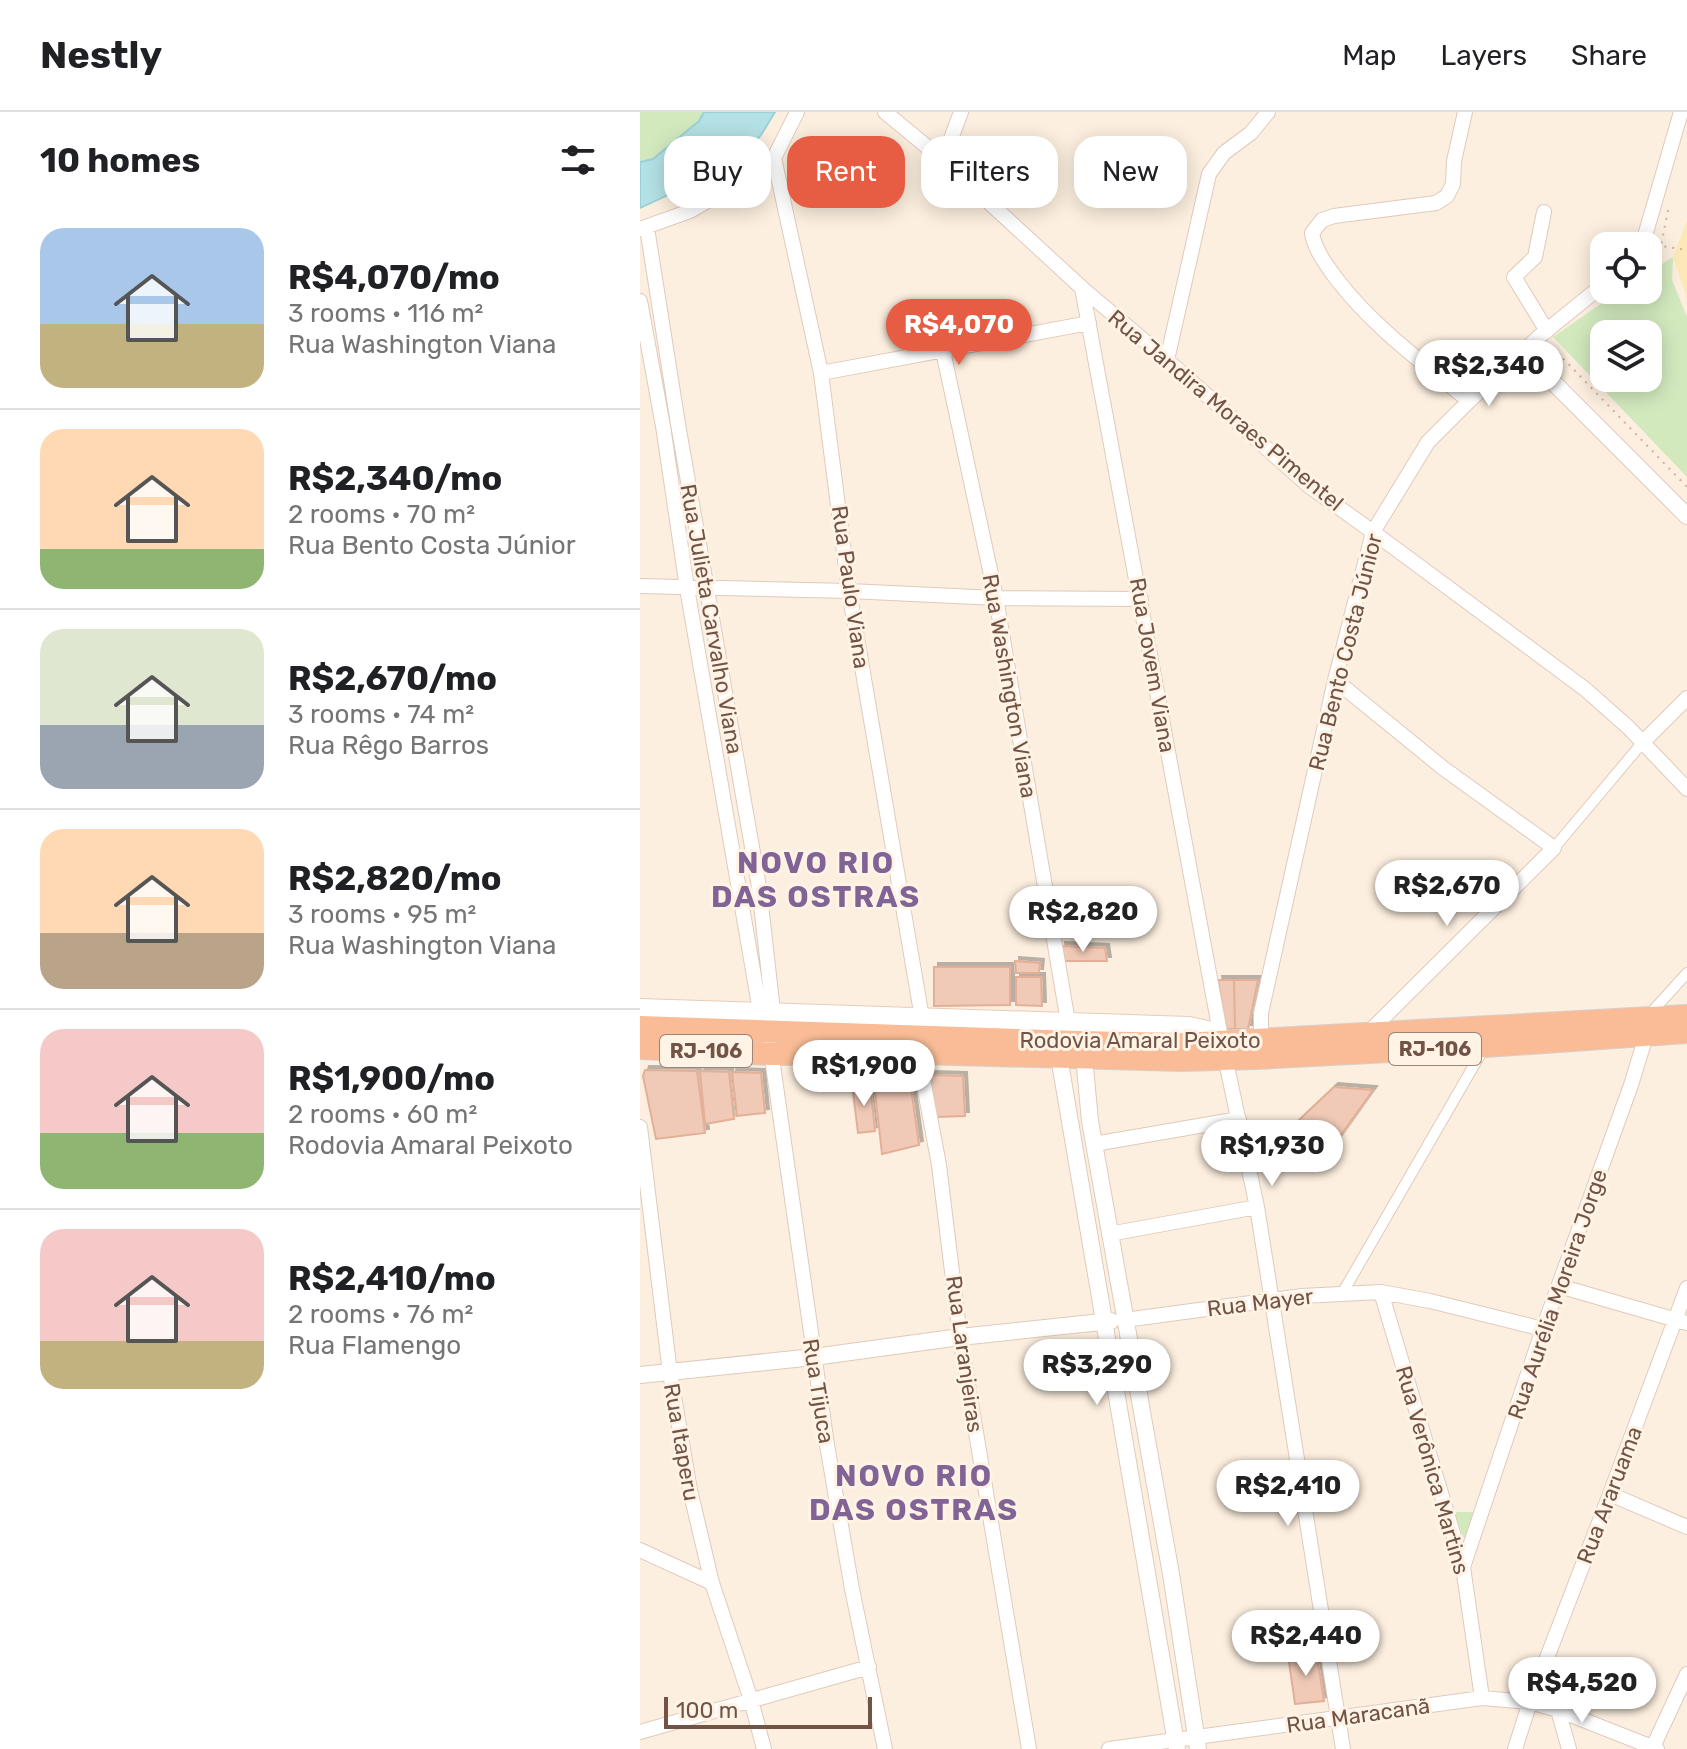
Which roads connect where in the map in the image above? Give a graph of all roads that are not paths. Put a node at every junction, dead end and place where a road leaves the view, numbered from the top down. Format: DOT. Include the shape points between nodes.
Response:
graph roads {
  1 [pos="797,112"];
  2 [pos="885,112"];
  3 [pos="961,112"];
  4 [pos="1268,112"];
  5 [pos="1465,112"];
  6 [pos="1681,112"];
  7 [pos="952,136"];
  8 [pos="921,142"];
  9 [pos="774,158"];
  10 [pos="995,208"];
  11 [pos="1544,212"];
  12 [pos="643,229"];
  13 [pos="1646,232"];
  14 [pos="1082,288"];
  15 [pos="1590,295"];
  16 [pos="640,301"];
  17 [pos="1089,323"];
  18 [pos="1544,333"];
  19 [pos="943,351"];
  20 [pos="1523,352"];
  21 [pos="1167,360"];
  22 [pos="821,373"];
  23 [pos="1469,401"];
  24 [pos="1687,516"];
  25 [pos="1373,532"];
  26 [pos="640,586"];
  27 [pos="687,588"];
  28 [pos="707,589"];
  29 [pos="849,591"];
  30 [pos="996,598"];
  31 [pos="1141,599"];
  32 [pos="1335,680"];
  33 [pos="1687,698"];
  34 [pos="1643,742"];
  35 [pos="1687,789"];
  36 [pos="1554,848"];
  37 [pos="1687,973"];
  38 [pos="640,1008"];
  39 [pos="1687,1016"];
  40 [pos="767,1017"];
  41 [pos="922,1018"];
  42 [pos="1068,1022"];
  43 [pos="640,1027"];
  44 [pos="1645,1028"];
  45 [pos="1687,1032"];
  46 [pos="1367,1035"];
  47 [pos="1486,1046"];
  48 [pos="640,1048"];
  49 [pos="1268,1049"];
  50 [pos="1223,1051"];
  51 [pos="918,1053"];
  52 [pos="772,1054"];
  53 [pos="1059,1057"];
  54 [pos="1084,1057"];
  55 [pos="1239,1119"];
  56 [pos="640,1127"];
  57 [pos="1094,1144"];
  58 [pos="1257,1207"];
  59 [pos="1109,1234"];
  60 [pos="1559,1286"];
  61 [pos="1687,1288"];
  62 [pos="1343,1292"];
  63 [pos="1381,1292"];
  64 [pos="1271,1301"];
  65 [pos="1125,1320"];
  66 [pos="1103,1322"];
  67 [pos="1681,1322"];
  68 [pos="1543,1329"];
  69 [pos="960,1337"];
  70 [pos="814,1357"];
  71 [pos="670,1373"];
  72 [pos="640,1375"];
  73 [pos="1610,1494"];
  74 [pos="1687,1527"];
  75 [pos="640,1550"];
  76 [pos="1463,1567"];
  77 [pos="712,1583"];
  78 [pos="869,1667"];
  79 [pos="1687,1674"];
  80 [pos="1482,1698"];
  81 [pos="751,1700"];
  82 [pos="1530,1702"];
  83 [pos="1558,1710"];
  84 [pos="1338,1719"];
  85 [pos="640,1732"];
  86 [pos="1197,1743"];
  87 [pos="1176,1745"];
  88 [pos="1655,1748"];
  89 [pos="764,1749"];
  90 [pos="885,1749"];
  91 [pos="1029,1749"];
  92 [pos="1109,1749"];
  93 [pos="1343,1749"];
  94 [pos="1515,1749"];
  95 [pos="1569,1749"];
  1 -- 9 [label="street"];
  2 -- 8 [label="street, Rua Jandira Moraes Pimentel"];
  3 -- 7 [label="street"];
  4 -- 21 [label="street" via="1209,174"];
  5 -- 23 [label="street" via="1447,196 1436,203 1334,216 1322,220 1312,233 1314,246 1354,301"];
  6 -- 13 [label="street"];
  9 -- 12 [label="street" via="690,211"];
  9 -- 22 [label="street, Rua Paulo Viana"];
  10 -- 14 [label="street, Rua Jandira Moraes Pimentel"];
  11 -- 18 [label="street" via="1535,257 1514,277"];
  12 -- 28 [label="street, Rua Julieta Carvalho Viana"];
  14 -- 17 [label="street, Rua Jovem Viana"];
  14 -- 21 [label="street, Rua Jandira Moraes Pimentel"];
  15 -- 18 [label="street, Rua Bento Costa Júnior"];
  16 -- 27 [label="street, Rua Julieta Carvalho Viana"];
  17 -- 19 [label="street"];
  17 -- 31 [label="street, Rua Jovem Viana"];
  18 -- 20 [label="street, Rua Bento Costa Júnior"];
  19 -- 22 [label="street"];
  19 -- 30 [label="street, Rua Washington Viana"];
  20 -- 23 [label="street, Rua Bento Costa Júnior"];
  20 -- 24 [label="street"];
  21 -- 25 [label="street, Rua Jandira Moraes Pimentel" via="1309,486"];
  22 -- 29 [label="street, Rua Paulo Viana"];
  23 -- 25 [label="street, Rua Bento Costa Júnior" via="1428,442"];
  25 -- 32 [label="street, Rua Bento Costa Júnior"];
  25 -- 34 [label="street, Rua Jandira Moraes Pimentel" via="1585,689"];
  26 -- 27 [label="street"];
  27 -- 28 [label="street"];
  27 -- 40 [label="street, Rua Julieta Carvalho Viana"];
  28 -- 29 [label="street"];
  28 -- 40 [label="street, Rua Julieta Carvalho Viana" via="759,887"];
  29 -- 30 [label="street"];
  29 -- 41 [label="street, Rua Paulo Viana"];
  30 -- 31 [label="street"];
  30 -- 42 [label="street, Rua Washington Viana"];
  31 -- 50 [label="street, Rua Jovem Viana"];
  32 -- 36 [label="street" via="1443,768"];
  32 -- 49 [label="street, Rua Bento Costa Júnior" via="1261,1013"];
  33 -- 34 [label="street"];
  34 -- 35 [label="street, Rua Jandira Moraes Pimentel"];
  34 -- 36 [label="street"];
  36 -- 46 [label="street"];
  37 -- 44 [label="street"];
  38 -- 40 [label="main road"];
  39 -- 44 [label="highway, Rodovia Amaral Peixoto / RJ-106"];
  40 -- 41 [label="main road"];
  40 -- 43 [label="highway, Rodovia Amaral Peixoto / RJ-106"];
  40 -- 50 [label="highway, Rodovia Amaral Peixoto / RJ-106"];
  40 -- 52 [label="street, Rua Tijuca"];
  41 -- 42 [label="main road"];
  42 -- 50 [label="main road" via="1189,1026 1208,1030"];
  44 -- 45 [label="highway, Rodovia Amaral Peixoto / RJ-106"];
  44 -- 46 [label="highway, Rodovia Amaral Peixoto / RJ-106"];
  44 -- 47 [label="highway, Rodovia Amaral Peixoto / RJ-106"];
  44 -- 60 [label="street, Rua Aurélia Moreira Jorge" via="1631,1085"];
  46 -- 49 [label="highway, Rodovia Amaral Peixoto / RJ-106"];
  47 -- 49 [label="highway, Rodovia Amaral Peixoto / RJ-106"];
  47 -- 62 [label="street"];
  48 -- 52 [label="highway, Rodovia Amaral Peixoto / RJ-106"];
  49 -- 50 [label="highway, Rodovia Amaral Peixoto / RJ-106"];
  50 -- 54 [label="highway, Rodovia Amaral Peixoto / RJ-106" via="1181,1060"];
  50 -- 55 [label="street, Rua Jovem Viana"];
  51 -- 52 [label="highway, Rodovia Amaral Peixoto / RJ-106"];
  51 -- 53 [label="highway, Rodovia Amaral Peixoto / RJ-106"];
  51 -- 69 [label="street, Rua Laranjeiras" via="939,1165"];
  52 -- 70 [label="street, Rua Tijuca"];
  53 -- 54 [label="highway, Rodovia Amaral Peixoto / RJ-106"];
  53 -- 66 [label="street"];
  54 -- 57 [label="street"];
  55 -- 57 [label="street"];
  55 -- 58 [label="street, Rua Jovem Viana"];
  56 -- 71 [label="street, Rua Itaperu"];
  57 -- 59 [label="street"];
  58 -- 59 [label="street"];
  58 -- 64 [label="street, Rua Jovem Viana"];
  59 -- 65 [label="street"];
  60 -- 67 [label="street"];
  60 -- 68 [label="street, Rua Aurélia Moreira Jorge"];
  61 -- 67 [label="street, Rua Araruama"];
  62 -- 63 [label="street, Rua Mayer"];
  62 -- 64 [label="street, Rua Mayer"];
  63 -- 68 [label="street, Rua Mayer"];
  63 -- 76 [label="street, Rua Verônica Martins"];
  64 -- 65 [label="street, Rua Mayer"];
  64 -- 84 [label="street, Rua Jovem Viana"];
  65 -- 66 [label="street, Rua Mayer"];
  65 -- 86 [label="street"];
  66 -- 69 [label="street, Rua Mayer"];
  66 -- 87 [label="street"];
  67 -- 73 [label="street, Rua Araruama"];
  68 -- 76 [label="street, Rua Aurélia Moreira Jorge"];
  69 -- 70 [label="street, Rua Mayer"];
  69 -- 91 [label="street, Rua Laranjeiras"];
  70 -- 71 [label="street, Rua Mayer"];
  70 -- 78 [label="street, Rua Tijuca"];
  71 -- 72 [label="street, Rua Mayer"];
  71 -- 77 [label="street, Rua Itaperu"];
  73 -- 74 [label="street"];
  73 -- 82 [label="street, Rua Araruama"];
  75 -- 77 [label="street"];
  76 -- 80 [label="street, Rua Verônica Martins"];
  77 -- 81 [label="street, Rua Itaperu"];
  78 -- 81 [label="street"];
  78 -- 90 [label="street, Rua Tijuca"];
  79 -- 88 [label="street"];
  80 -- 82 [label="street, Rua Maracanã"];
  80 -- 84 [label="street, Rua Maracanã"];
  81 -- 85 [label="street"];
  81 -- 89 [label="street, Rua Itaperu"];
  82 -- 83 [label="street, Rua Maracanã"];
  82 -- 94 [label="street, Rua Araruama"];
  83 -- 88 [label="street, Rua Maracanã"];
  83 -- 95 [label="street"];
  84 -- 86 [label="street, Rua Maracanã"];
  84 -- 93 [label="street, Rua Jovem Viana"];
  86 -- 87 [label="street, Rua Maracanã"];
  87 -- 92 [label="street, Rua Maracanã"];
}
